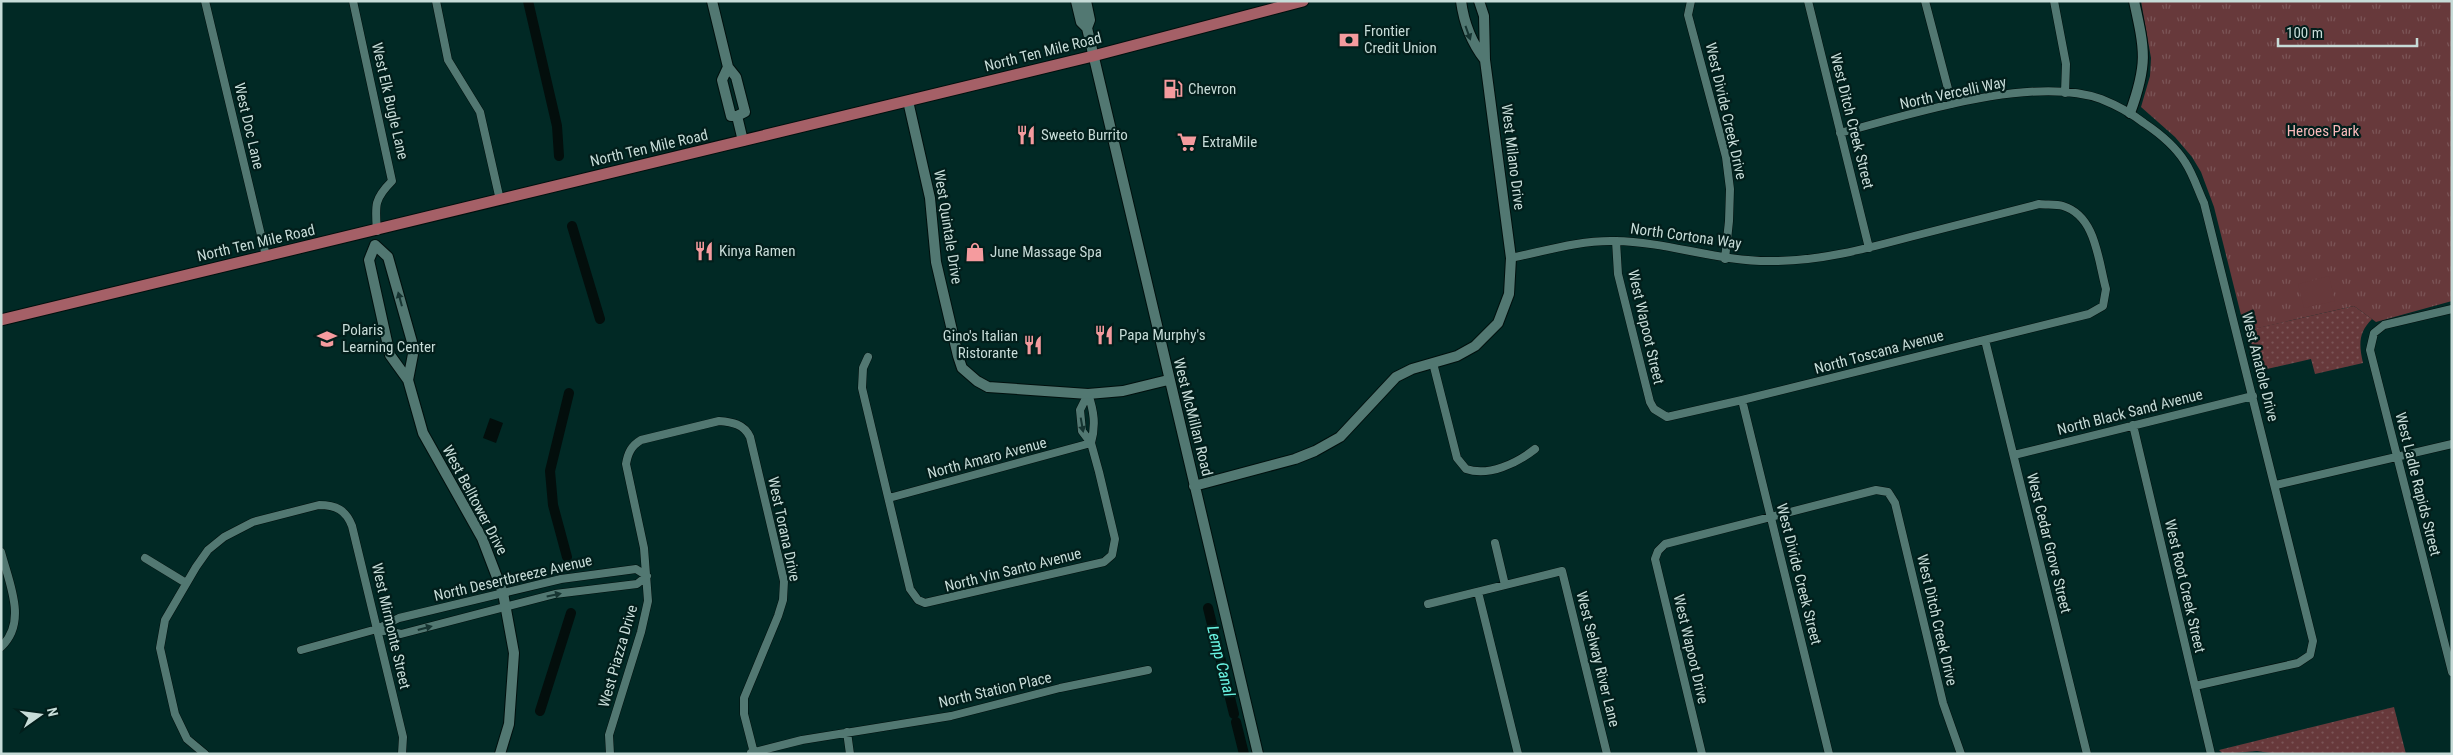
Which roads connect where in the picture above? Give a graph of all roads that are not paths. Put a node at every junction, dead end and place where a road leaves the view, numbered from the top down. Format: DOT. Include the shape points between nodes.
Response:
graph roads {
  1 [pos="205,1"];
  2 [pos="353,1"];
  3 [pos="436,1"];
  4 [pos="712,1"];
  5 [pos="1076,1"];
  6 [pos="1086,1"];
  7 [pos="1303,1"];
  8 [pos="1461,1"];
  9 [pos="1479,1"];
  10 [pos="1691,1"];
  11 [pos="1808,1"];
  12 [pos="1925,1"];
  13 [pos="2054,1"];
  14 [pos="2134,1"];
  15 [pos="1087,28"];
  16 [pos="1093,56"];
  17 [pos="1485,60"];
  18 [pos="2065,92"];
  19 [pos="908,101"];
  20 [pos="1952,104"];
  21 [pos="2130,113"];
  22 [pos="1840,133"];
  23 [pos="744,141"];
  24 [pos="500,200"];
  25 [pos="374,231"];
  26 [pos="1616,241"];
  27 [pos="375,245"];
  28 [pos="1870,248"];
  29 [pos="266,256"];
  30 [pos="1511,258"];
  31 [pos="1725,259"];
  32 [pos="2103,306"];
  33 [pos="2452,308"];
  34 [pos="1,320"];
  35 [pos="1985,340"];
  36 [pos="868,357"];
  37 [pos="1433,363"];
  38 [pos="408,380"];
  39 [pos="1168,380"];
  40 [pos="1088,394"];
  41 [pos="2253,396"];
  42 [pos="1742,400"];
  43 [pos="1660,414"];
  44 [pos="2133,425"];
  45 [pos="1091,443"];
  46 [pos="2452,444"];
  47 [pos="631,448"];
  48 [pos="1534,449"];
  49 [pos="2014,455"];
  50 [pos="2397,457"];
  51 [pos="1194,486"];
  52 [pos="2276,486"];
  53 [pos="889,498"];
  54 [pos="1770,517"];
  55 [pos="1495,543"];
  56 [pos="1,552"];
  57 [pos="145,558"];
  58 [pos="647,576"];
  59 [pos="186,583"];
  60 [pos="1505,585"];
  61 [pos="1478,592"];
  62 [pos="503,593"];
  63 [pos="1428,604"];
  64 [pos="506,606"];
  65 [pos="377,629"];
  66 [pos="1,647"];
  67 [pos="301,650"];
  68 [pos="1148,670"];
  69 [pos="2452,672"];
  70 [pos="2195,686"];
  71 [pos="847,732"];
  72 [pos="751,753"];
  73 [pos="205,754"];
  74 [pos="402,754"];
  75 [pos="500,754"];
  76 [pos="610,754"];
  77 [pos="850,754"];
  78 [pos="1258,754"];
  79 [pos="1518,754"];
  80 [pos="1607,754"];
  81 [pos="1702,754"];
  82 [pos="1829,754"];
  83 [pos="1961,754"];
  84 [pos="2087,754"];
  85 [pos="2211,754"];
  1 -- 29 [label="street, West Doc Lane"];
  2 -- 25 [label="street, West Elk Bugle Lane" via="392,181 378,195"];
  3 -- 24 [label="street" via="448,60 480,112"];
  4 -- 23 [label="street" via="728,67 736,77 745,112 738,116"];
  5 -- 15 [label="street, West McMillan Road" via="1081,22"];
  6 -- 15 [label="street, West McMillan Road" via="1090,20"];
  7 -- 16 [label="main road, North Ten Mile Road"];
  8 -- 17 [label="street, West Milano Drive, one-way" via="1463,18 1473,44"];
  9 -- 17 [label="street, West Milano Drive" via="1484,16"];
  10 -- 31 [label="street, West Divide Creek Drive" via="1688,15 1726,157 1730,189"];
  11 -- 22 [label="street, West Ditch Creek Street"];
  12 -- 20 [label="street"];
  13 -- 18 [label="street" via="2066,64"];
  14 -- 21 [label="street" via="2143,40 2144,62 2141,84"];
  15 -- 16 [label="street, West McMillan Road"];
  16 -- 19 [label="main road, North Ten Mile Road"];
  16 -- 39 [label="street, West McMillan Road"];
  17 -- 30 [label="street, West Milano Drive"];
  18 -- 20 [label="street, North Vercelli Way" via="2005,94"];
  18 -- 21 [label="street, North Vercelli Way" via="2099,99"];
  19 -- 23 [label="main road, North Ten Mile Road"];
  19 -- 40 [label="street, West Quintale Drive" via="930,198 936,262 962,368 988,387"];
  20 -- 22 [label="street, North Vercelli Way"];
  21 -- 41 [label="street, West Anatole Drive" via="2160,134 2185,162 2204,203"];
  22 -- 28 [label="street, West Ditch Creek Street"];
  23 -- 24 [label="main road, North Ten Mile Road"];
  24 -- 25 [label="main road, North Ten Mile Road"];
  25 -- 27 [label="street, West Belltower Drive"];
  25 -- 29 [label="main road, North Ten Mile Road"];
  26 -- 30 [label="street, North Cortona Way"];
  26 -- 31 [label="street, North Cortona Way" via="1667,245"];
  26 -- 43 [label="street, West Wapoot Street" via="1618,274 1650,402"];
  27 -- 38 [label="street, West Belltower Drive" via="369,260 390,355"];
  38 -- 27 [label="street, West Belltower Drive, one-way" via="414,349 388,256"];
  28 -- 31 [label="street, North Cortona Way" via="1820,258 1773,262"];
  28 -- 32 [label="street, North Cortona Way" via="2039,204 2063,206 2082,217 2091,230 2106,289"];
  29 -- 34 [label="main road, North Ten Mile Road"];
  30 -- 37 [label="street" via="1509,294 1498,324 1475,346 1457,356"];
  32 -- 35 [label="street, North Toscana Avenue" via="2089,314"];
  33 -- 50 [label="street, West Ladle Rapids Street" via="2384,326 2374,333 2370,350"];
  35 -- 42 [label="street, North Toscana Avenue"];
  35 -- 49 [label="street, West Cedar Grove Street"];
  36 -- 53 [label="street" via="862,388"];
  37 -- 48 [label="street" via="1457,458 1466,469 1479,472 1512,464"];
  37 -- 51 [label="street" via="1396,377 1340,438 1315,451"];
  38 -- 62 [label="street, West Belltower Drive" via="423,433 482,538"];
  39 -- 40 [label="street" via="1124,391"];
  39 -- 51 [label="street, West McMillan Road"];
  40 -- 45 [label="street" via="1094,410 1095,430"];
  40 -- 45 [label="street, one-way" via="1080,410 1082,431"];
  41 -- 44 [label="street, North Black Sand Avenue"];
  41 -- 52 [label="street, West Anatole Drive"];
  42 -- 43 [label="street, North Toscana Avenue" via="1675,417"];
  42 -- 54 [label="street, West Divide Creek Street"];
  44 -- 49 [label="street, North Black Sand Avenue"];
  44 -- 70 [label="street, West Root Creek Street"];
  45 -- 53 [label="street, North Amaro Avenue"];
  45 -- 53 [label="street, North Vin Santo Avenue" via="1115,539 1112,555 1104,562 925,603 918,600 910,589"];
  46 -- 50 [label="street"];
  47 -- 58 [label="street, West Piazza Drive" via="626,464"];
  47 -- 72 [label="street, West Torana Drive" via="641,440 719,421 742,427 750,437 784,581 778,616 744,698"];
  49 -- 84 [label="street, West Cedar Grove Street"];
  50 -- 52 [label="street"];
  50 -- 69 [label="street, West Ladle Rapids Street"];
  51 -- 78 [label="street, West McMillan Road"];
  52 -- 70 [label="street, West Anatole Drive" via="2313,641 2310,655 2298,663"];
  54 -- 81 [label="street, West Wapoot Drive" via="1665,544 1655,559"];
  54 -- 82 [label="street, West Divide Creek Street"];
  54 -- 83 [label="street, West Ditch Creek Drive" via="1876,490 1888,492 1895,503 1943,703"];
  55 -- 60 [label="street"];
  56 -- 66 [label="street" via="16,619 9,640"];
  57 -- 59 [label="street"];
  58 -- 62 [label="street, North Desertbreeze Avenue" via="636,569 600,572"];
  64 -- 58 [label="street, North Desertbreeze Avenue, one-way" via="555,594 636,584"];
  58 -- 76 [label="street, West Piazza Drive" via="645,615 609,735"];
  59 -- 65 [label="street, West Mirmonte Street" via="208,550 241,526 319,505 330,505 348,516 352,526"];
  59 -- 73 [label="street" via="165,620 160,648 180,728 187,739"];
  60 -- 61 [label="street"];
  60 -- 80 [label="street, West Selway River Lane" via="1562,572"];
  61 -- 63 [label="street"];
  61 -- 79 [label="street"];
  62 -- 64 [label="street, West Belltower Drive"];
  62 -- 65 [label="street, North Desertbreeze Avenue" via="399,618"];
  65 -- 64 [label="street, North Desertbreeze Avenue, one-way" via="401,634"];
  64 -- 75 [label="street, West Belltower Drive" via="514,653 509,724"];
  65 -- 67 [label="street"];
  65 -- 74 [label="street, West Mirmonte Street" via="403,737"];
  68 -- 71 [label="street, North Station Place" via="951,716"];
  70 -- 85 [label="street, West Root Creek Street"];
  71 -- 72 [label="street, North Station Place"];
  71 -- 77 [label="street"];
}
